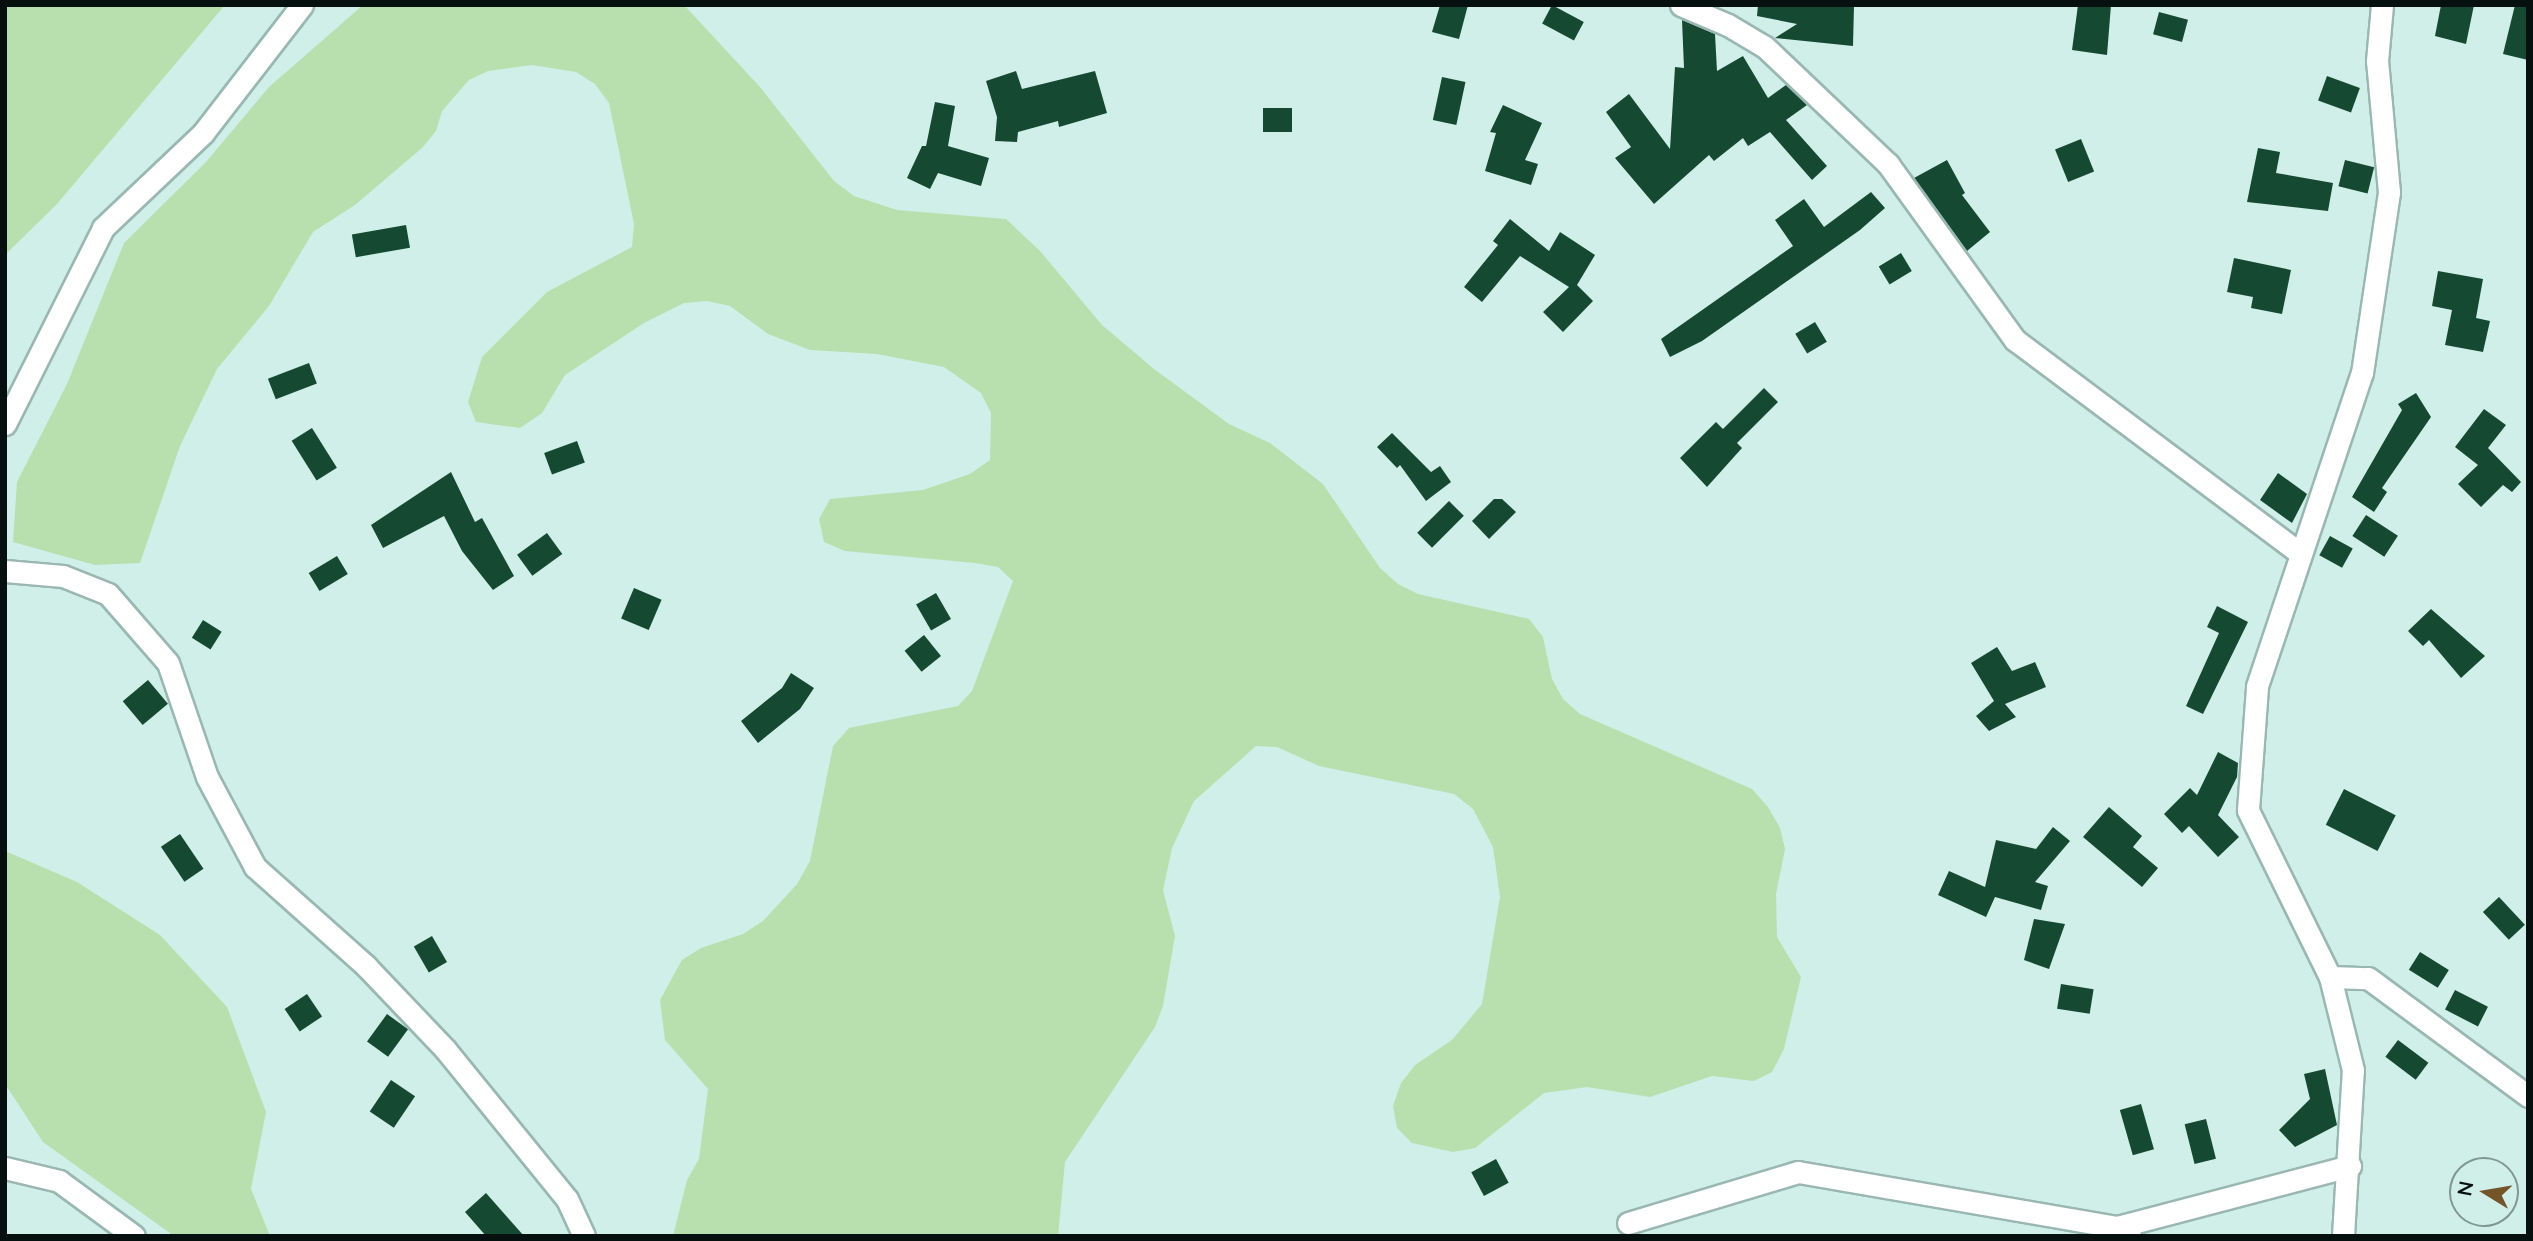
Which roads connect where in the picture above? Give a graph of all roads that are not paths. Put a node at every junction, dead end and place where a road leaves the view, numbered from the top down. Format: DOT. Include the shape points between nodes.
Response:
graph roads {
  1 [pos="302,5"];
  2 [pos="1681,5"];
  3 [pos="2382,5"];
  4 [pos="5,424"];
  5 [pos="2300,553"];
  6 [pos="5,571"];
  7 [pos="2330,977"];
  8 [pos="2528,1096"];
  9 [pos="2350,1167"];
  10 [pos="5,1168"];
  11 [pos="1628,1223"];
  12 [pos="2123,1231"];
  13 [pos="134,1236"];
  14 [pos="584,1236"];
  15 [pos="2343,1236"];
  1 -- 4 [label="street" via="203,133 103,228"];
  2 -- 5 [label="street" via="1728,24 1765,47 1888,164 2015,340"];
  3 -- 5 [label="street" via="2377,61 2389,192 2368,334 2362,373"];
  5 -- 7 [label="street" via="2257,686 2248,810"];
  6 -- 14 [label="street" via="62,576 108,594 168,663 207,778 255,867 366,966 445,1049 567,1199"];
  7 -- 8 [label="street" via="2368,978"];
  7 -- 9 [label="street" via="2353,1070"];
  9 -- 12 [label="street"];
  9 -- 15 [label="street"];
  10 -- 13 [label="street" via="60,1181"];
  11 -- 12 [label="street" via="1798,1172"];
}
